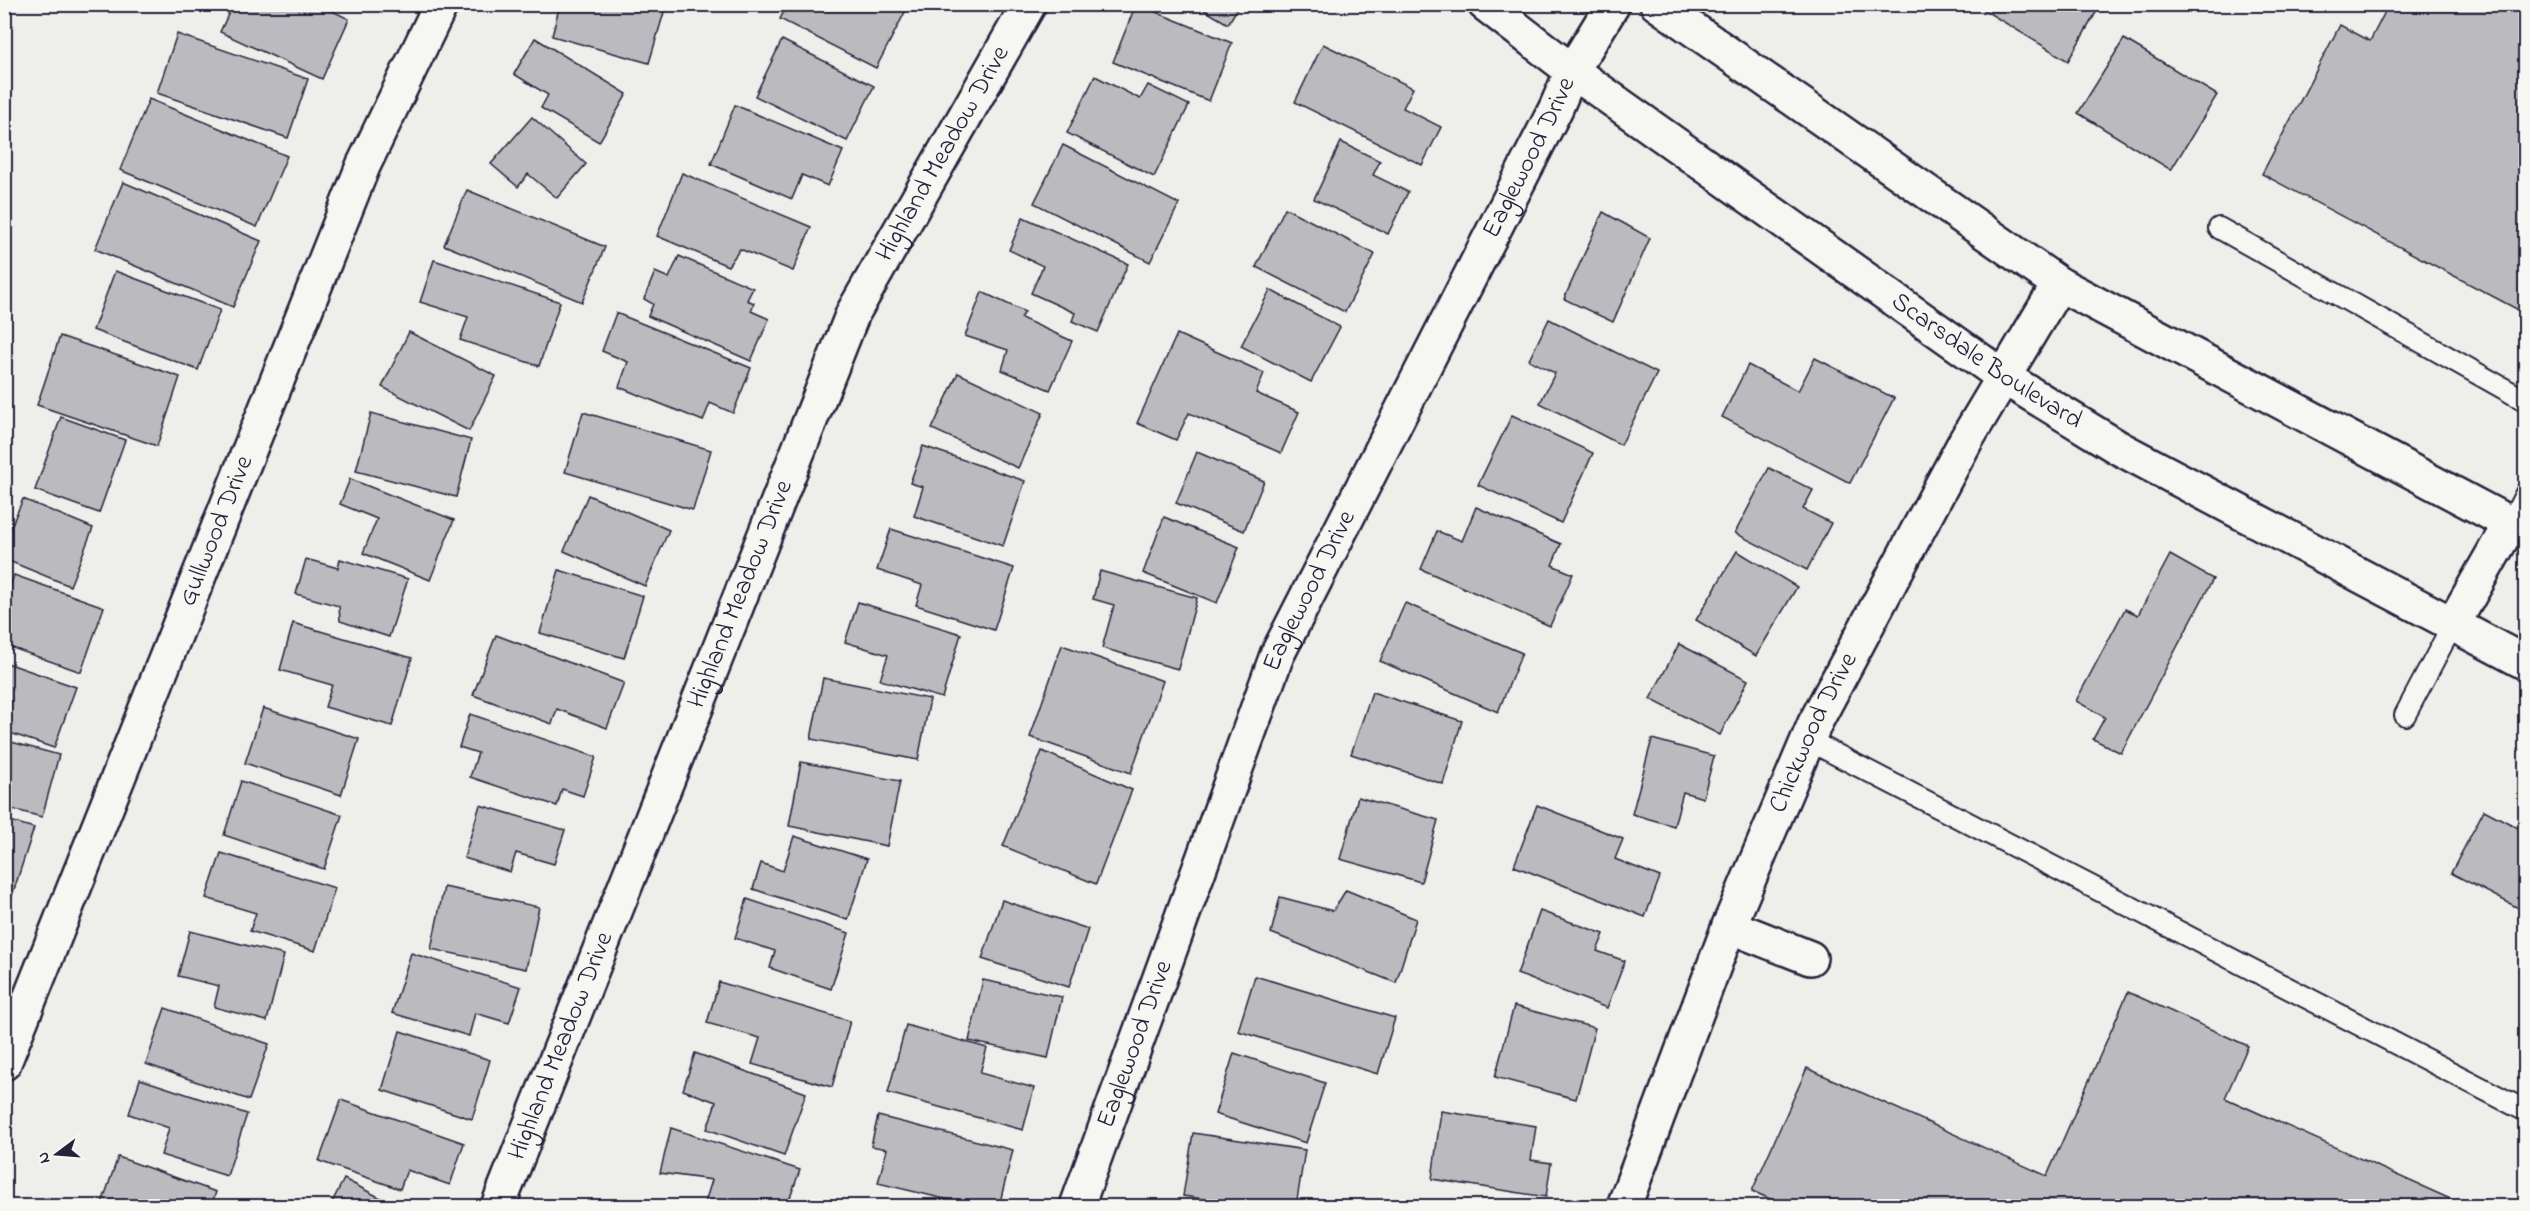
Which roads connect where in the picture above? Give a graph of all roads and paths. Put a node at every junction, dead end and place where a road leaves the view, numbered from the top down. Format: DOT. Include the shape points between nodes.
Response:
graph roads {
  1 [pos="441,4"];
  2 [pos="1029,4"];
  3 [pos="1485,4"];
  4 [pos="1613,4"];
  5 [pos="1657,4"];
  6 [pos="1572,71"];
  7 [pos="2219,228"];
  8 [pos="2059,284"];
  9 [pos="2005,378"];
  10 [pos="2526,401"];
  11 [pos="2526,493"];
  12 [pos="2518,528"];
  13 [pos="2452,624"];
  14 [pos="2526,663"];
  15 [pos="2405,715"];
  16 [pos="1809,740"];
  17 [pos="1729,926"];
  18 [pos="1810,958"];
  19 [pos="4,1063"];
  20 [pos="2526,1111"];
  21 [pos="498,1206"];
  22 [pos="1077,1206"];
  23 [pos="1624,1206"];
  1 -- 19 [label="street, Gullwood Drive" via="363,166"];
  2 -- 21 [label="street, Highland Meadow Drive" via="853,313"];
  3 -- 6 [label="street, Scarsdale Boulevard"];
  4 -- 6 [label="street, Eaglewood Drive"];
  5 -- 8 [label="street"];
  6 -- 9 [label="street, Scarsdale Boulevard"];
  6 -- 22 [label="street, Eaglewood Drive" via="1277,655"];
  7 -- 10 [label="lane"];
  8 -- 9 [label="street, Chickwood Drive"];
  8 -- 12 [label="street"];
  9 -- 13 [label="street, Scarsdale Boulevard" via="2100,437"];
  9 -- 16 [label="street, Chickwood Drive" via="1961,450"];
  11 -- 12 [label="lane"];
  12 -- 13 [label="street"];
  13 -- 14 [label="street, Scarsdale Boulevard"];
  13 -- 15 [label="lane"];
  16 -- 17 [label="street, Chickwood Drive"];
  16 -- 20 [label="lane"];
  17 -- 18 [label="street"];
  17 -- 23 [label="street, Chickwood Drive"];
}
